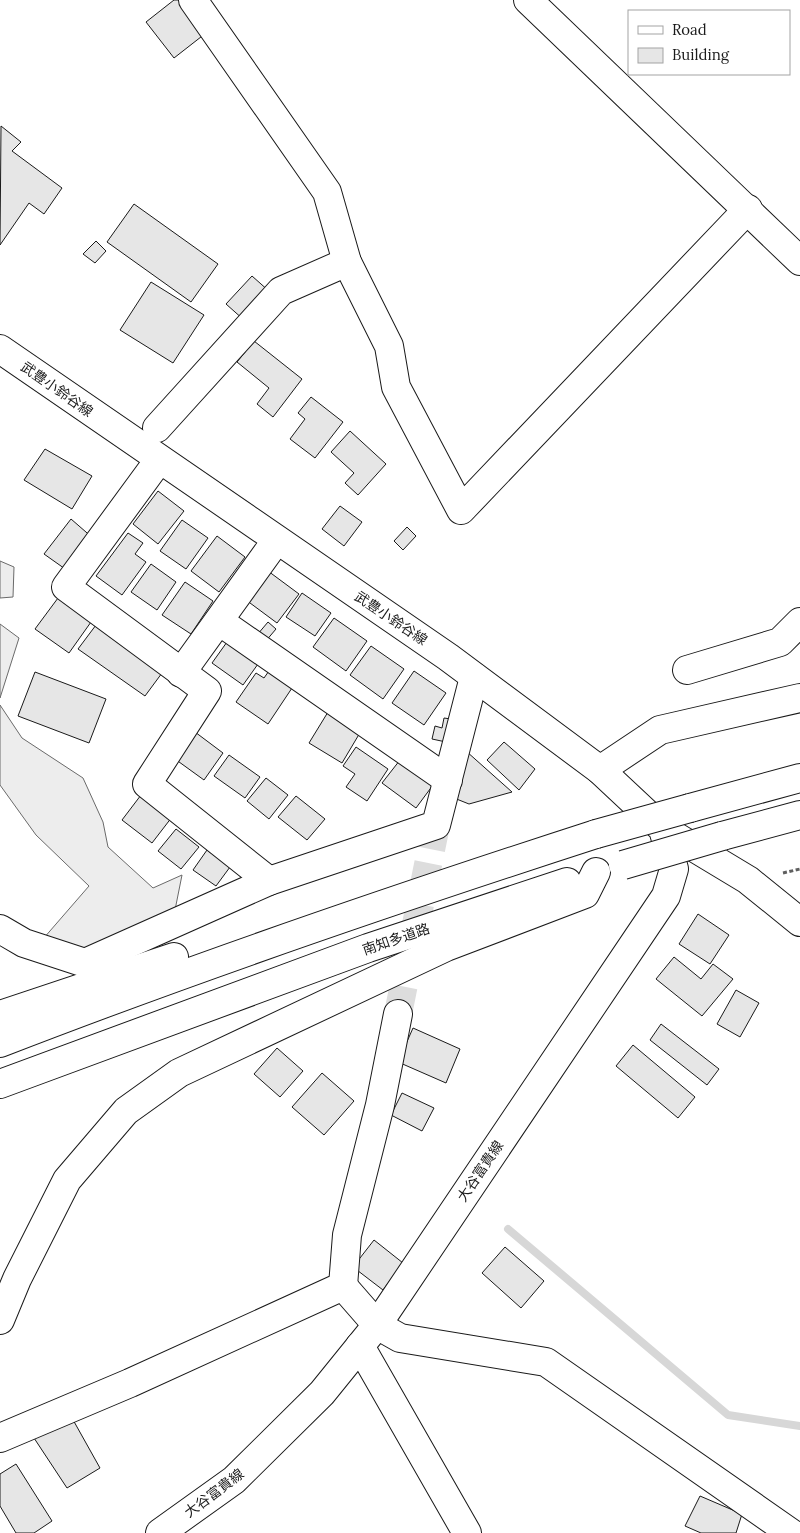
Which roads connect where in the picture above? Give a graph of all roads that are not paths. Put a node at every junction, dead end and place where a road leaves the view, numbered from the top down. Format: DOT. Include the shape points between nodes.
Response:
graph roads {
  1 [pos="193,0"];
  2 [pos="539,4"];
  3 [pos="748,209"];
  4 [pos="800,261"];
  5 [pos="346,262"];
  6 [pos="0,349"];
  7 [pos="158,428"];
  8 [pos="159,460"];
  9 [pos="276,541"];
  10 [pos="219,622"];
  11 [pos="800,622"];
  12 [pos="687,670"];
  13 [pos="181,673"];
  14 [pos="474,677"];
  15 [pos="800,698"];
  16 [pos="600,770"];
  17 [pos="800,778"];
  18 [pos="448,780"];
  19 [pos="800,815"];
  20 [pos="663,829"];
  21 [pos="596,872"];
  22 [pos="473,874"];
  23 [pos="269,881"];
  24 [pos="800,922"];
  25 [pos="0,929"];
  26 [pos="398,1014"];
  27 [pos="0,1015"];
  28 [pos="0,1043"];
  29 [pos="0,1084"];
  30 [pos="343,1286"];
  31 [pos="0,1320"];
  32 [pos="377,1325"];
  33 [pos="360,1346"];
  34 [pos="0,1438"];
  35 [pos="160,1533"];
  36 [pos="467,1533"];
  37 [pos="792,1533"];
  1 -- 5 [label="main road" via="327,192"];
  2 -- 3 [label="main road"];
  3 -- 4 [label="main road"];
  3 -- 5 [label="main road" via="461,510 396,387 389,346"];
  5 -- 7 [label="main road" via="281,291"];
  6 -- 8 [label="main road, 武豊小鈴谷線"];
  8 -- 9 [label="main road, 武豊小鈴谷線"];
  8 -- 13 [label="main road" via="66,587"];
  9 -- 10 [label="main road"];
  9 -- 14 [label="main road, 武豊小鈴谷線"];
  10 -- 13 [label="main road"];
  10 -- 18 [label="main road"];
  11 -- 12 [label="main road" via="780,642"];
  13 -- 23 [label="main road" via="207,691 147,784"];
  14 -- 16 [label="main road, 武豊小鈴谷線"];
  14 -- 18 [label="main road"];
  15 -- 16 [label="main road" via="660,730"];
  16 -- 20 [label="main road"];
  17 -- 22 [label="main road, bridge" via="596,834"];
  18 -- 23 [label="main road" via="436,825"];
  19 -- 21 [label="main road, 南知多道路, bridge"];
  20 -- 24 [label="main road" via="748,880"];
  20 -- 32 [label="main road, 大谷富貴線" via="674,870 666,896"];
  21 -- 29 [label="main road, 南知多道路" via="368,948"];
  21 -- 31 [label="main road" via="585,894 446,947 179,1073 126,1111 66,1180"];
  22 -- 27 [label="main road" via="405,877"];
  22 -- 28 [label="main road" via="157,982"];
  23 -- 25 [label="main road" via="85,963 24,943"];
  26 -- 30 [label="main road" via="380,1105 347,1234"];
  30 -- 32 [label="main road"];
  30 -- 34 [label="main road"];
  32 -- 33 [label="main road, 大谷富貴線"];
  32 -- 37 [label="main road" via="400,1338 546,1362"];
  33 -- 35 [label="main road, 大谷富貴線" via="322,1393 234,1480"];
  33 -- 36 [label="main road"];
}
